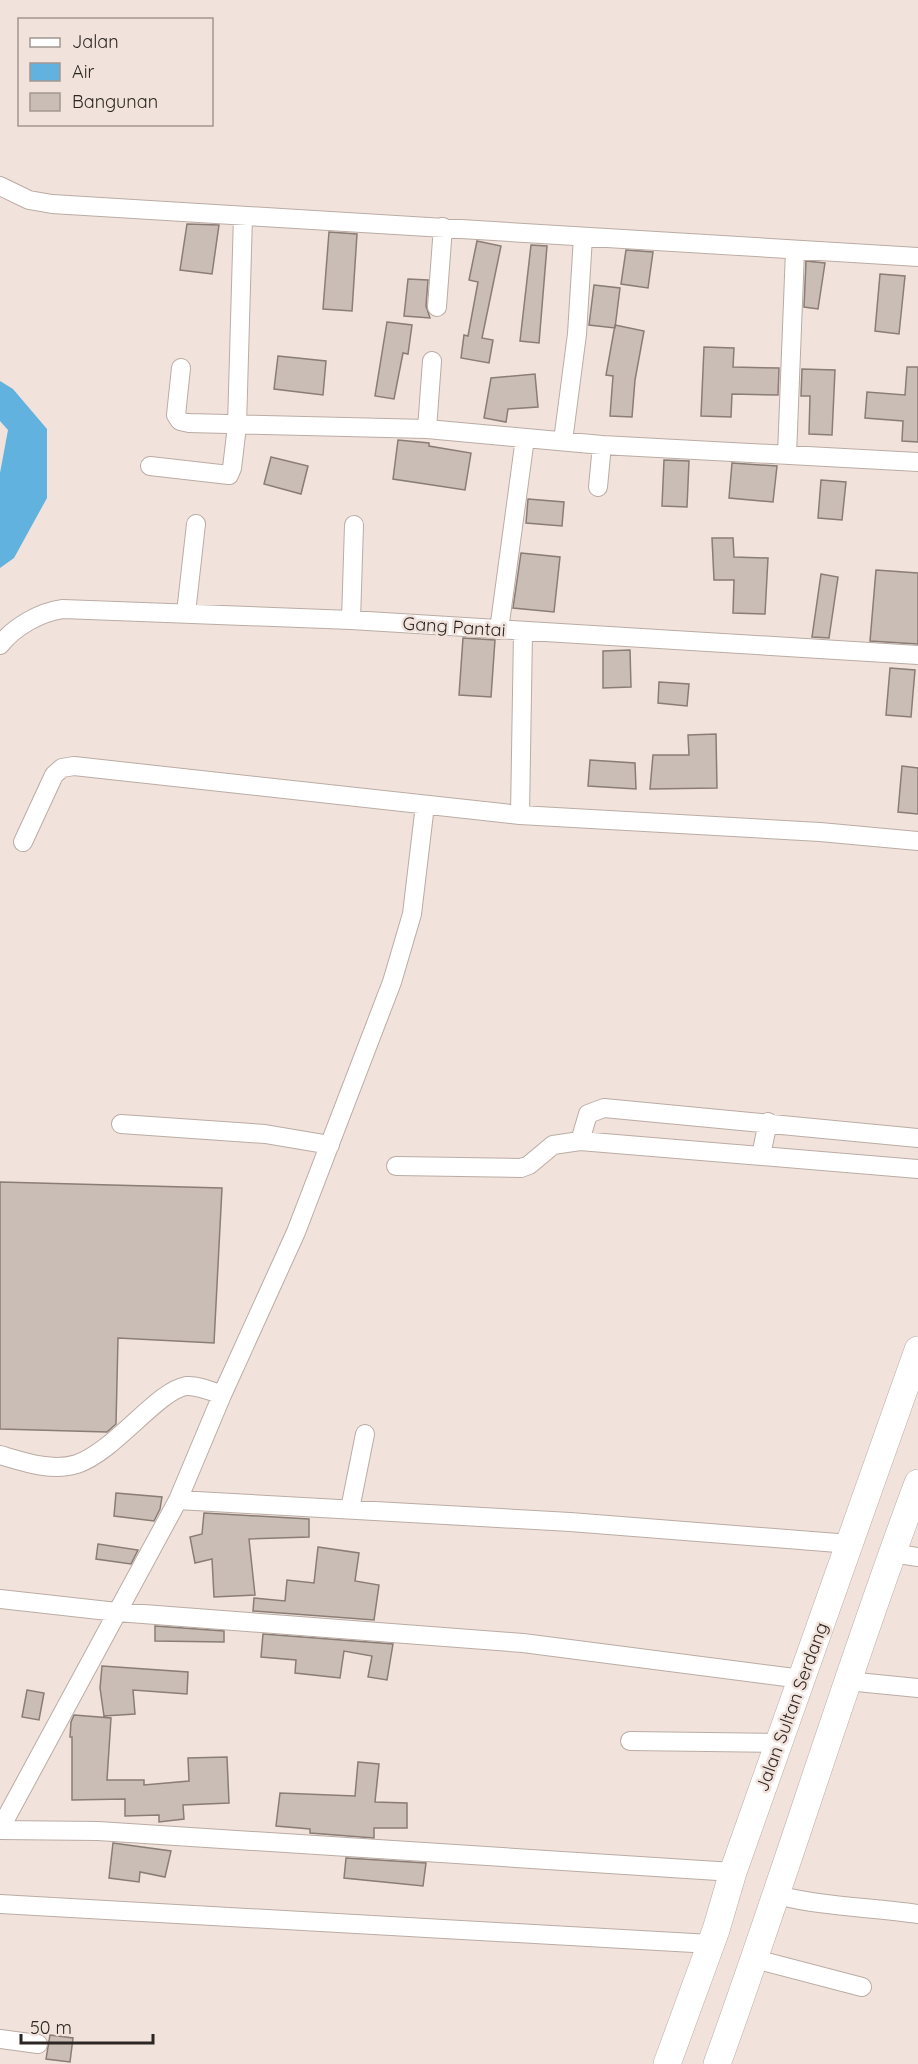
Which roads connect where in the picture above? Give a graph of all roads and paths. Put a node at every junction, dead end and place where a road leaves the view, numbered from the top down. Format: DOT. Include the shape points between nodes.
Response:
graph roads {
  1 [pos="0,186"];
  2 [pos="243,216"];
  3 [pos="443,227"];
  4 [pos="583,237"];
  5 [pos="795,251"];
  6 [pos="918,257"];
  7 [pos="437,307"];
  8 [pos="432,361"];
  9 [pos="180,368"];
  10 [pos="237,426"];
  11 [pos="427,429"];
  12 [pos="525,438"];
  13 [pos="563,441"];
  14 [pos="602,446"];
  15 [pos="787,455"];
  16 [pos="918,462"];
  17 [pos="150,466"];
  18 [pos="598,487"];
  19 [pos="196,524"];
  20 [pos="354,525"];
  21 [pos="186,613"];
  22 [pos="351,620"];
  23 [pos="498,630"];
  24 [pos="524,632"];
  25 [pos="0,645"];
  26 [pos="918,655"];
  27 [pos="425,805"];
  28 [pos="520,814"];
  29 [pos="918,841"];
  30 [pos="23,842"];
  31 [pos="768,1122"];
  32 [pos="121,1124"];
  33 [pos="918,1138"];
  34 [pos="580,1141"];
  35 [pos="330,1145"];
  36 [pos="761,1155"];
  37 [pos="396,1166"];
  38 [pos="918,1169"];
  39 [pos="918,1350"];
  40 [pos="222,1395"];
  41 [pos="365,1434"];
  42 [pos="0,1455"];
  43 [pos="918,1484"];
  44 [pos="178,1500"];
  45 [pos="350,1509"];
  46 [pos="850,1544"];
  47 [pos="905,1555"];
  48 [pos="0,1599"];
  49 [pos="117,1612"];
  50 [pos="802,1679"];
  51 [pos="847,1681"];
  52 [pos="918,1688"];
  53 [pos="630,1741"];
  54 [pos="779,1743"];
  55 [pos="0,1829"];
  56 [pos="733,1872"];
  57 [pos="777,1895"];
  58 [pos="0,1904"];
  59 [pos="918,1914"];
  60 [pos="711,1944"];
  61 [pos="755,1959"];
  62 [pos="862,1987"];
  63 [pos="0,2039"];
  64 [pos="38,2044"];
  65 [pos="667,2064"];
  66 [pos="717,2064"];
  1 -- 2 [label="street" via="29,200 51,204"];
  2 -- 3 [label="street"];
  2 -- 10 [label="street"];
  3 -- 4 [label="street"];
  3 -- 7 [label="street"];
  4 -- 5 [label="street"];
  4 -- 13 [label="street" via="577,334"];
  5 -- 6 [label="street"];
  5 -- 15 [label="street"];
  8 -- 11 [label="street"];
  9 -- 10 [label="street" via="178,420"];
  10 -- 11 [label="street"];
  10 -- 17 [label="street" via="229,475"];
  11 -- 12 [label="street"];
  12 -- 13 [label="street"];
  12 -- 23 [label="street"];
  13 -- 14 [label="street"];
  14 -- 15 [label="street"];
  14 -- 18 [label="street"];
  15 -- 16 [label="street"];
  19 -- 21 [label="street"];
  20 -- 22 [label="street"];
  21 -- 22 [label="street, Gang Pantai"];
  21 -- 25 [label="street, Gang Pantai" via="55,610 12,632"];
  22 -- 23 [label="street, Gang Pantai"];
  23 -- 24 [label="street, Gang Pantai"];
  24 -- 26 [label="street, Gang Pantai"];
  24 -- 28 [label="street"];
  27 -- 28 [label="street"];
  27 -- 30 [label="street" via="74,766 62,768 54,775"];
  27 -- 35 [label="street" via="412,914 404,946"];
  28 -- 29 [label="street"];
  31 -- 33 [label="street"];
  31 -- 34 [label="street" via="604,1108 588,1114"];
  31 -- 36 [label="street"];
  32 -- 35 [label="street" via="265,1134"];
  34 -- 36 [label="street"];
  34 -- 37 [label="street" via="553,1145 521,1168"];
  35 -- 40 [label="street" via="296,1232"];
  36 -- 38 [label="street"];
  39 -- 46 [label="highway, Jalan Sultan Serdang"];
  40 -- 42 [label="street" via="188,1386 169,1393 116,1440 76,1464 41,1467"];
  40 -- 44 [label="street"];
  41 -- 45 [label="street"];
  43 -- 47 [label="highway"];
  44 -- 45 [label="street"];
  44 -- 49 [label="street"];
  45 -- 46 [label="street"];
  46 -- 50 [label="highway, Jalan Sultan Serdang"];
  47 -- 51 [label="highway"];
  48 -- 49 [label="street"];
  49 -- 50 [label="street" via="523,1643"];
  49 -- 55 [label="street"];
  50 -- 54 [label="highway, Jalan Sultan Serdang"];
  51 -- 52 [label="street"];
  51 -- 57 [label="highway"];
  53 -- 54 [label="street"];
  54 -- 56 [label="highway, Jalan Sultan Serdang"];
  55 -- 56 [label="street"];
  56 -- 60 [label="highway, Jalan Sultan Serdang"];
  57 -- 59 [label="street" via="823,1906"];
  57 -- 61 [label="highway"];
  58 -- 60 [label="street"];
  60 -- 65 [label="highway, Jalan Sultan Serdang"];
  61 -- 62 [label="street"];
  61 -- 66 [label="highway"];
  63 -- 64 [label="street"];
}
